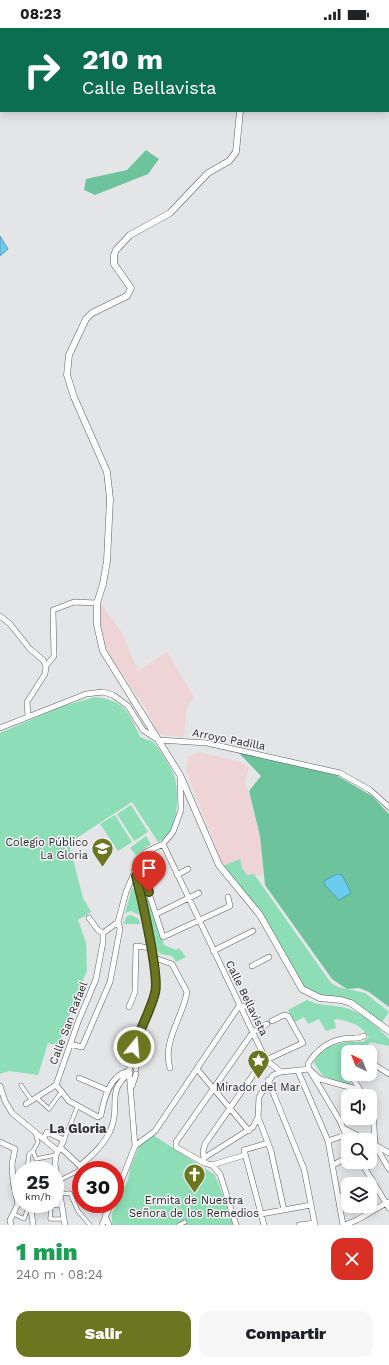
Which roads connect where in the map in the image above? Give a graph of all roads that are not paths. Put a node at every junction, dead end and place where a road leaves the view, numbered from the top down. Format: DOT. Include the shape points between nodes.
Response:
graph roads {
  1 [pos="240,112"];
  2 [pos="97,603"];
  3 [pos="0,616"];
  4 [pos="46,666"];
  5 [pos="28,716"];
  6 [pos="0,728"];
  7 [pos="158,740"];
  8 [pos="180,775"];
  9 [pos="389,807"];
  10 [pos="163,844"];
  11 [pos="188,869"];
  12 [pos="135,874"];
  13 [pos="177,875"];
  14 [pos="199,893"];
  15 [pos="228,897"];
  16 [pos="188,898"];
  17 [pos="156,914"];
  18 [pos="89,918"];
  19 [pos="198,920"];
  20 [pos="118,922"];
  21 [pos="253,931"];
  22 [pos="103,933"];
  23 [pos="151,948"];
  24 [pos="213,950"];
  25 [pos="152,957"];
  26 [pos="269,957"];
  27 [pos="252,966"];
  28 [pos="252,1002"];
  29 [pos="239,1006"];
  30 [pos="129,1007"];
  31 [pos="389,1031"];
  32 [pos="253,1032"];
  33 [pos="364,1036"];
  34 [pos="70,1044"];
  35 [pos="134,1047"];
  36 [pos="266,1060"];
  37 [pos="377,1066"];
  38 [pos="170,1068"];
  39 [pos="197,1069"];
  40 [pos="309,1069"];
  41 [pos="130,1071"];
  42 [pos="298,1071"];
  43 [pos="136,1072"];
  44 [pos="281,1072"];
  45 [pos="389,1074"];
  46 [pos="79,1078"];
  47 [pos="268,1080"];
  48 [pos="21,1085"];
  49 [pos="56,1085"];
  50 [pos="0,1086"];
  51 [pos="214,1088"];
  52 [pos="131,1089"];
  53 [pos="356,1089"];
  54 [pos="107,1090"];
  55 [pos="62,1091"];
  56 [pos="37,1098"];
  57 [pos="29,1102"];
  58 [pos="78,1105"];
  59 [pos="230,1108"];
  60 [pos="258,1117"];
  61 [pos="343,1128"];
  62 [pos="250,1131"];
  63 [pos="35,1133"];
  64 [pos="344,1133"];
  65 [pos="353,1133"];
  66 [pos="341,1136"];
  67 [pos="44,1138"];
  68 [pos="64,1140"];
  69 [pos="328,1141"];
  70 [pos="0,1142"];
  71 [pos="268,1143"];
  72 [pos="135,1146"];
  73 [pos="377,1146"];
  74 [pos="377,1150"];
  75 [pos="33,1151"];
  76 [pos="58,1151"];
  77 [pos="389,1153"];
  78 [pos="245,1155"];
  79 [pos="204,1160"];
  80 [pos="341,1160"];
  81 [pos="28,1161"];
  82 [pos="58,1161"];
  83 [pos="73,1161"];
  84 [pos="86,1161"];
  85 [pos="212,1165"];
  86 [pos="332,1165"];
  87 [pos="389,1169"];
  88 [pos="124,1174"];
  89 [pos="377,1187"];
  90 [pos="64,1194"];
  91 [pos="339,1198"];
  92 [pos="388,1204"];
  93 [pos="311,1205"];
  94 [pos="284,1210"];
  95 [pos="27,1213"];
  96 [pos="32,1213"];
  97 [pos="50,1213"];
  98 [pos="63,1213"];
  99 [pos="106,1213"];
  100 [pos="14,1214"];
  101 [pos="261,1214"];
  102 [pos="105,1216"];
  103 [pos="64,1219"];
  104 [pos="185,1222"];
  105 [pos="315,1224"];
  106 [pos="11,1225"];
  107 [pos="33,1225"];
  108 [pos="65,1225"];
  109 [pos="90,1225"];
  110 [pos="102,1225"];
  111 [pos="109,1225"];
  112 [pos="179,1225"];
  113 [pos="236,1225"];
  114 [pos="264,1225"];
  115 [pos="299,1225"];
  116 [pos="344,1225"];
  1 -- 2 [label="street" via="236,152 228,161 208,173 170,213 130,235 116,250 114,264 131,288 127,296 92,313 86,319 69,355 67,375 107,472 110,498 108,561"];
  2 -- 4 [label="street" via="74,602 53,610 54,656"];
  2 -- 7 [label="street" via="97,625 103,650"];
  3 -- 4 [label="street"];
  4 -- 5 [label="street" via="27,702"];
  5 -- 6 [label="street"];
  5 -- 7 [label="street" via="86,694 103,692 128,706 142,730"];
  7 -- 8 [label="street"];
  7 -- 9 [label="street, Arroyo Padilla" via="207,742 340,773 370,790"];
  8 -- 10 [label="street" via="181,810 173,832"];
  8 -- 31 [label="street" via="218,865 260,915 302,989 320,998 351,1003"];
  10 -- 12 [label="street" via="141,857"];
  10 -- 13 [label="street, Calle Bellavista"];
  11 -- 13 [label="street"];
  12 -- 17 [label="street" via="145,881"];
  12 -- 20 [label="street"];
  12 -- 23 [label="street"];
  13 -- 16 [label="street, Calle Bellavista"];
  14 -- 16 [label="street"];
  15 -- 19 [label="street" via="230,906 202,921"];
  16 -- 17 [label="street"];
  16 -- 19 [label="street, Calle Bellavista"];
  17 -- 19 [label="street" via="163,937"];
  18 -- 22 [label="street"];
  19 -- 24 [label="street, Calle Bellavista"];
  20 -- 22 [label="street"];
  20 -- 34 [label="street" via="120,929 110,982 82,1047"];
  21 -- 24 [label="street, Calle Bellavista"];
  22 -- 34 [label="street, Calle San Rafael" via="96,979"];
  23 -- 25 [label="street"];
  23 -- 30 [label="street" via="136,946 135,992"];
  24 -- 29 [label="street, Calle Bellavista"];
  25 -- 35 [label="street" via="156,992"];
  25 -- 38 [label="street" via="172,964 187,992 169,1045"];
  26 -- 27 [label="street"];
  28 -- 29 [label="street" via="243,1007"];
  29 -- 32 [label="street, Calle Bellavista"];
  29 -- 39 [label="street"];
  32 -- 36 [label="street, Calle Bellavista"];
  32 -- 36 [label="street" via="284,1015 288,1016 304,1043"];
  32 -- 51 [label="street"];
  33 -- 40 [label="street" via="342,1039 327,1045 316,1052 308,1064"];
  34 -- 49 [label="street, Calle San Rafael"];
  35 -- 41 [label="street"];
  35 -- 43 [label="street"];
  36 -- 44 [label="street, Calle Bellavista"];
  36 -- 59 [label="street"];
  37 -- 45 [label="street"];
  39 -- 51 [label="street"];
  39 -- 72 [label="street" via="155,1131"];
  40 -- 42 [label="street"];
  40 -- 53 [label="street" via="320,1079"];
  40 -- 61 [label="street"];
  41 -- 43 [label="street"];
  41 -- 52 [label="street"];
  41 -- 54 [label="street" via="122,1074"];
  41 -- 84 [label="street" via="116,1088 112,1128 107,1138"];
  42 -- 44 [label="street"];
  42 -- 69 [label="street"];
  43 -- 52 [label="street"];
  44 -- 47 [label="street"];
  46 -- 54 [label="street"];
  47 -- 60 [label="street" via="259,1098"];
  47 -- 93 [label="street" via="304,1170"];
  48 -- 57 [label="street"];
  49 -- 55 [label="street"];
  49 -- 56 [label="street"];
  50 -- 63 [label="street" via="12,1113"];
  51 -- 59 [label="street"];
  51 -- 79 [label="street" via="176,1142 176,1147"];
  52 -- 72 [label="street"];
  54 -- 58 [label="street" via="101,1115 98,1117"];
  55 -- 56 [label="street" via="49,1109"];
  55 -- 58 [label="street" via="69,1101"];
  56 -- 57 [label="street"];
  58 -- 68 [label="street"];
  59 -- 62 [label="street"];
  59 -- 79 [label="street" via="205,1144 202,1151"];
  60 -- 62 [label="street"];
  60 -- 71 [label="street"];
  61 -- 64 [label="street"];
  61 -- 65 [label="street"];
  62 -- 79 [label="street"];
  63 -- 67 [label="street"];
  63 -- 75 [label="street" via="38,1142"];
  66 -- 69 [label="street"];
  67 -- 68 [label="street" via="47,1132"];
  67 -- 76 [label="street"];
  68 -- 76 [label="street"];
  69 -- 86 [label="street"];
  70 -- 100 [label="street" via="15,1149 12,1164 18,1204"];
  71 -- 78 [label="street" via="244,1150"];
  71 -- 94 [label="street"];
  72 -- 88 [label="street"];
  73 -- 77 [label="street"];
  74 -- 87 [label="street"];
  75 -- 76 [label="street" via="36,1159"];
  75 -- 81 [label="street" via="29,1154"];
  76 -- 82 [label="street"];
  76 -- 83 [label="street"];
  78 -- 85 [label="street"];
  78 -- 101 [label="street"];
  79 -- 85 [label="street"];
  80 -- 86 [label="street"];
  85 -- 113 [label="street" via="220,1174"];
  86 -- 91 [label="street"];
  89 -- 92 [label="street"];
  90 -- 109 [label="street" via="70,1193 78,1211"];
  91 -- 116 [label="street"];
  92 -- 116 [label="street"];
  93 -- 94 [label="street"];
  93 -- 105 [label="street"];
  94 -- 101 [label="street"];
  95 -- 100 [label="street" via="24,1219"];
  96 -- 107 [label="street"];
  97 -- 103 [label="street" via="50,1219"];
  98 -- 103 [label="street"];
  99 -- 102 [label="street"];
  100 -- 106 [label="street" via="10,1220"];
  101 -- 114 [label="street"];
  102 -- 110 [label="street"];
  102 -- 111 [label="street"];
  103 -- 108 [label="street"];
  104 -- 112 [label="street"];
  105 -- 115 [label="street"];
}
